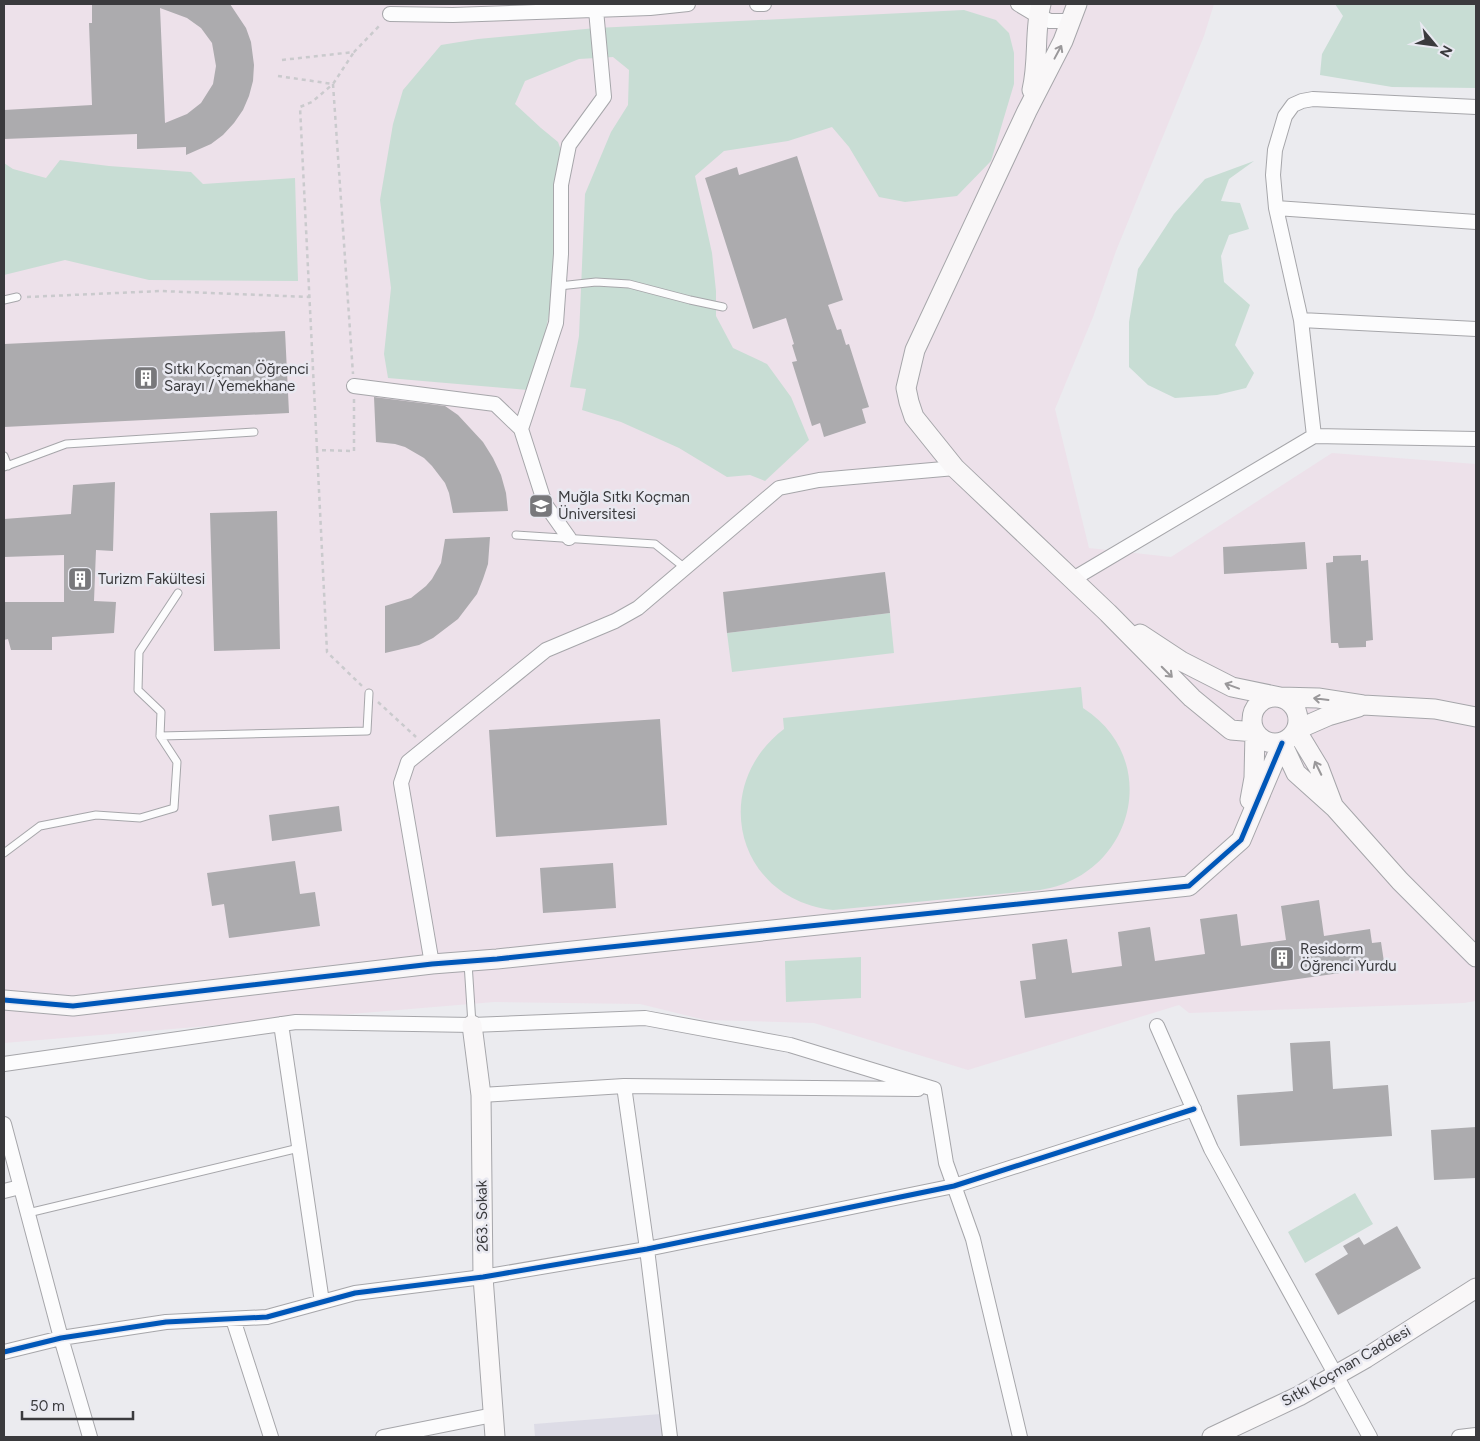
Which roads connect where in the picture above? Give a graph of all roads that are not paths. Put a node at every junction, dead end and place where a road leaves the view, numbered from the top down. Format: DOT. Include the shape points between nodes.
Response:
graph roads {
  1 [pos="688,4"];
  2 [pos="757,4"];
  3 [pos="764,4"];
  4 [pos="1018,4"];
  5 [pos="596,10"];
  6 [pos="1040,10"];
  7 [pos="1074,12"];
  8 [pos="390,14"];
  9 [pos="1476,106"];
  10 [pos="1027,110"];
  11 [pos="1276,208"];
  12 [pos="1476,222"];
  13 [pos="559,286"];
  14 [pos="18,297"];
  15 [pos="4,300"];
  16 [pos="723,307"];
  17 [pos="1300,320"];
  18 [pos="1476,329"];
  19 [pos="354,386"];
  20 [pos="521,429"];
  21 [pos="254,432"];
  22 [pos="1314,436"];
  23 [pos="1476,439"];
  24 [pos="4,456"];
  25 [pos="6,467"];
  26 [pos="956,468"];
  27 [pos="516,534"];
  28 [pos="569,538"];
  29 [pos="685,568"];
  30 [pos="1072,579"];
  31 [pos="178,593"];
  32 [pos="1108,612"];
  33 [pos="369,693"];
  34 [pos="1280,697"];
  35 [pos="1363,705"];
  36 [pos="1476,717"];
  37 [pos="1296,730"];
  38 [pos="1255,732"];
  39 [pos="160,736"];
  40 [pos="1282,743"];
  41 [pos="1335,808"];
  42 [pos="1241,840"];
  43 [pos="4,853"];
  44 [pos="1476,957"];
  45 [pos="468,961"];
  46 [pos="432,964"];
  47 [pos="6,1001"];
  48 [pos="282,1024"];
  49 [pos="472,1025"];
  50 [pos="1157,1026"];
  51 [pos="4,1064"];
  52 [pos="624,1086"];
  53 [pos="934,1089"];
  54 [pos="481,1095"];
  55 [pos="1194,1109"];
  56 [pos="4,1124"];
  57 [pos="299,1148"];
  58 [pos="954,1186"];
  59 [pos="20,1187"];
  60 [pos="4,1191"];
  61 [pos="27,1214"];
  62 [pos="647,1249"];
  63 [pos="483,1277"];
  64 [pos="1476,1288"];
  65 [pos="322,1302"];
  66 [pos="233,1319"];
  67 [pos="61,1338"];
  68 [pos="4,1352"];
  69 [pos="1336,1376"];
  70 [pos="493,1415"];
  71 [pos="1476,1435"];
  72 [pos="90,1437"];
  73 [pos="271,1437"];
  74 [pos="383,1437"];
  75 [pos="495,1437"];
  76 [pos="670,1437"];
  77 [pos="1020,1437"];
  78 [pos="1212,1437"];
  79 [pos="1370,1437"];
  80 [pos="1459,1437"];
  1 -- 5 [label="street"];
  2 -- 3 [label="street"];
  4 -- 6 [label="street"];
  5 -- 8 [label="street"];
  5 -- 13 [label="street" via="604,97 569,145 561,185"];
  6 -- 7 [label="street" via="1050,21"];
  6 -- 10 [label="street" via="1035,72"];
  10 -- 7 [label="street, one-way" via="1063,41"];
  9 -- 11 [label="street" via="1313,99 1293,105 1285,116 1275,150"];
  10 -- 26 [label="street" via="915,350 909,370 906,388 914,417"];
  11 -- 12 [label="street"];
  11 -- 17 [label="street"];
  13 -- 16 [label="lane" via="596,282 629,284"];
  13 -- 20 [label="street" via="556,323"];
  14 -- 15 [label="lane"];
  17 -- 18 [label="street"];
  17 -- 22 [label="street"];
  19 -- 20 [label="street" via="495,404"];
  20 -- 28 [label="street" via="545,504"];
  21 -- 25 [label="lane" via="66,444"];
  22 -- 23 [label="street"];
  22 -- 30 [label="street"];
  24 -- 25 [label="lane"];
  26 -- 29 [label="street" via="819,480 779,488"];
  26 -- 30 [label="street"];
  27 -- 28 [label="lane"];
  28 -- 29 [label="lane" via="655,544"];
  29 -- 46 [label="street" via="638,608 546,650 408,762 401,783"];
  30 -- 32 [label="street"];
  31 -- 39 [label="lane" via="139,652 138,690 161,712"];
  34 -- 32 [label="street, one-way" via="1232,687 1181,661"];
  32 -- 38 [label="street, one-way" via="1192,698 1231,730"];
  33 -- 39 [label="lane" via="366,731"];
  35 -- 34 [label="street, one-way" via="1318,698"];
  34 -- 37 [label="street" via="1297,711"];
  34 -- 38 [label="street" via="1265,699 1254,710 1252,725"];
  35 -- 36 [label="street" via="1435,709"];
  35 -- 37 [label="street"];
  37 -- 40 [label="street" via="1289,740"];
  41 -- 37 [label="street, one-way" via="1319,768"];
  38 -- 40 [label="street" via="1266,742"];
  38 -- 42 [label="street" via="1254,778"];
  39 -- 43 [label="lane" via="176,762 174,808 140,818 96,814 40,826"];
  40 -- 41 [label="street" via="1296,773"];
  40 -- 42 [label="street"];
  41 -- 44 [label="street" via="1400,881"];
  42 -- 45 [label="street" via="1189,886"];
  45 -- 46 [label="street"];
  45 -- 49 [label="lane"];
  46 -- 47 [label="street" via="73,1006"];
  48 -- 49 [label="street"];
  48 -- 51 [label="street"];
  48 -- 57 [label="street"];
  49 -- 53 [label="street" via="645,1018 790,1045"];
  49 -- 54 [label="street, 263. Sokak"];
  50 -- 55 [label="street"];
  52 -- 53 [label="street"];
  52 -- 54 [label="street"];
  52 -- 62 [label="street"];
  53 -- 58 [label="street" via="946,1163"];
  54 -- 63 [label="street, 263. Sokak"];
  55 -- 58 [label="street"];
  55 -- 69 [label="street" via="1211,1149"];
  56 -- 59 [label="street"];
  57 -- 61 [label="lane"];
  57 -- 65 [label="street"];
  58 -- 62 [label="street"];
  58 -- 77 [label="street" via="973,1239"];
  59 -- 60 [label="street"];
  59 -- 61 [label="street"];
  61 -- 67 [label="street"];
  62 -- 63 [label="street"];
  62 -- 76 [label="street"];
  63 -- 65 [label="street" via="355,1293"];
  63 -- 70 [label="street, 263. Sokak"];
  64 -- 69 [label="street, Sıtkı Koçman Caddesi"];
  65 -- 66 [label="street" via="267,1317"];
  66 -- 67 [label="street" via="166,1322"];
  66 -- 73 [label="street"];
  67 -- 68 [label="street"];
  67 -- 72 [label="street"];
  69 -- 78 [label="street, Sıtkı Koçman Caddesi"];
  69 -- 79 [label="street"];
  70 -- 74 [label="street"];
  70 -- 75 [label="street, 263. Sokak"];
  71 -- 80 [label="street"];
}
